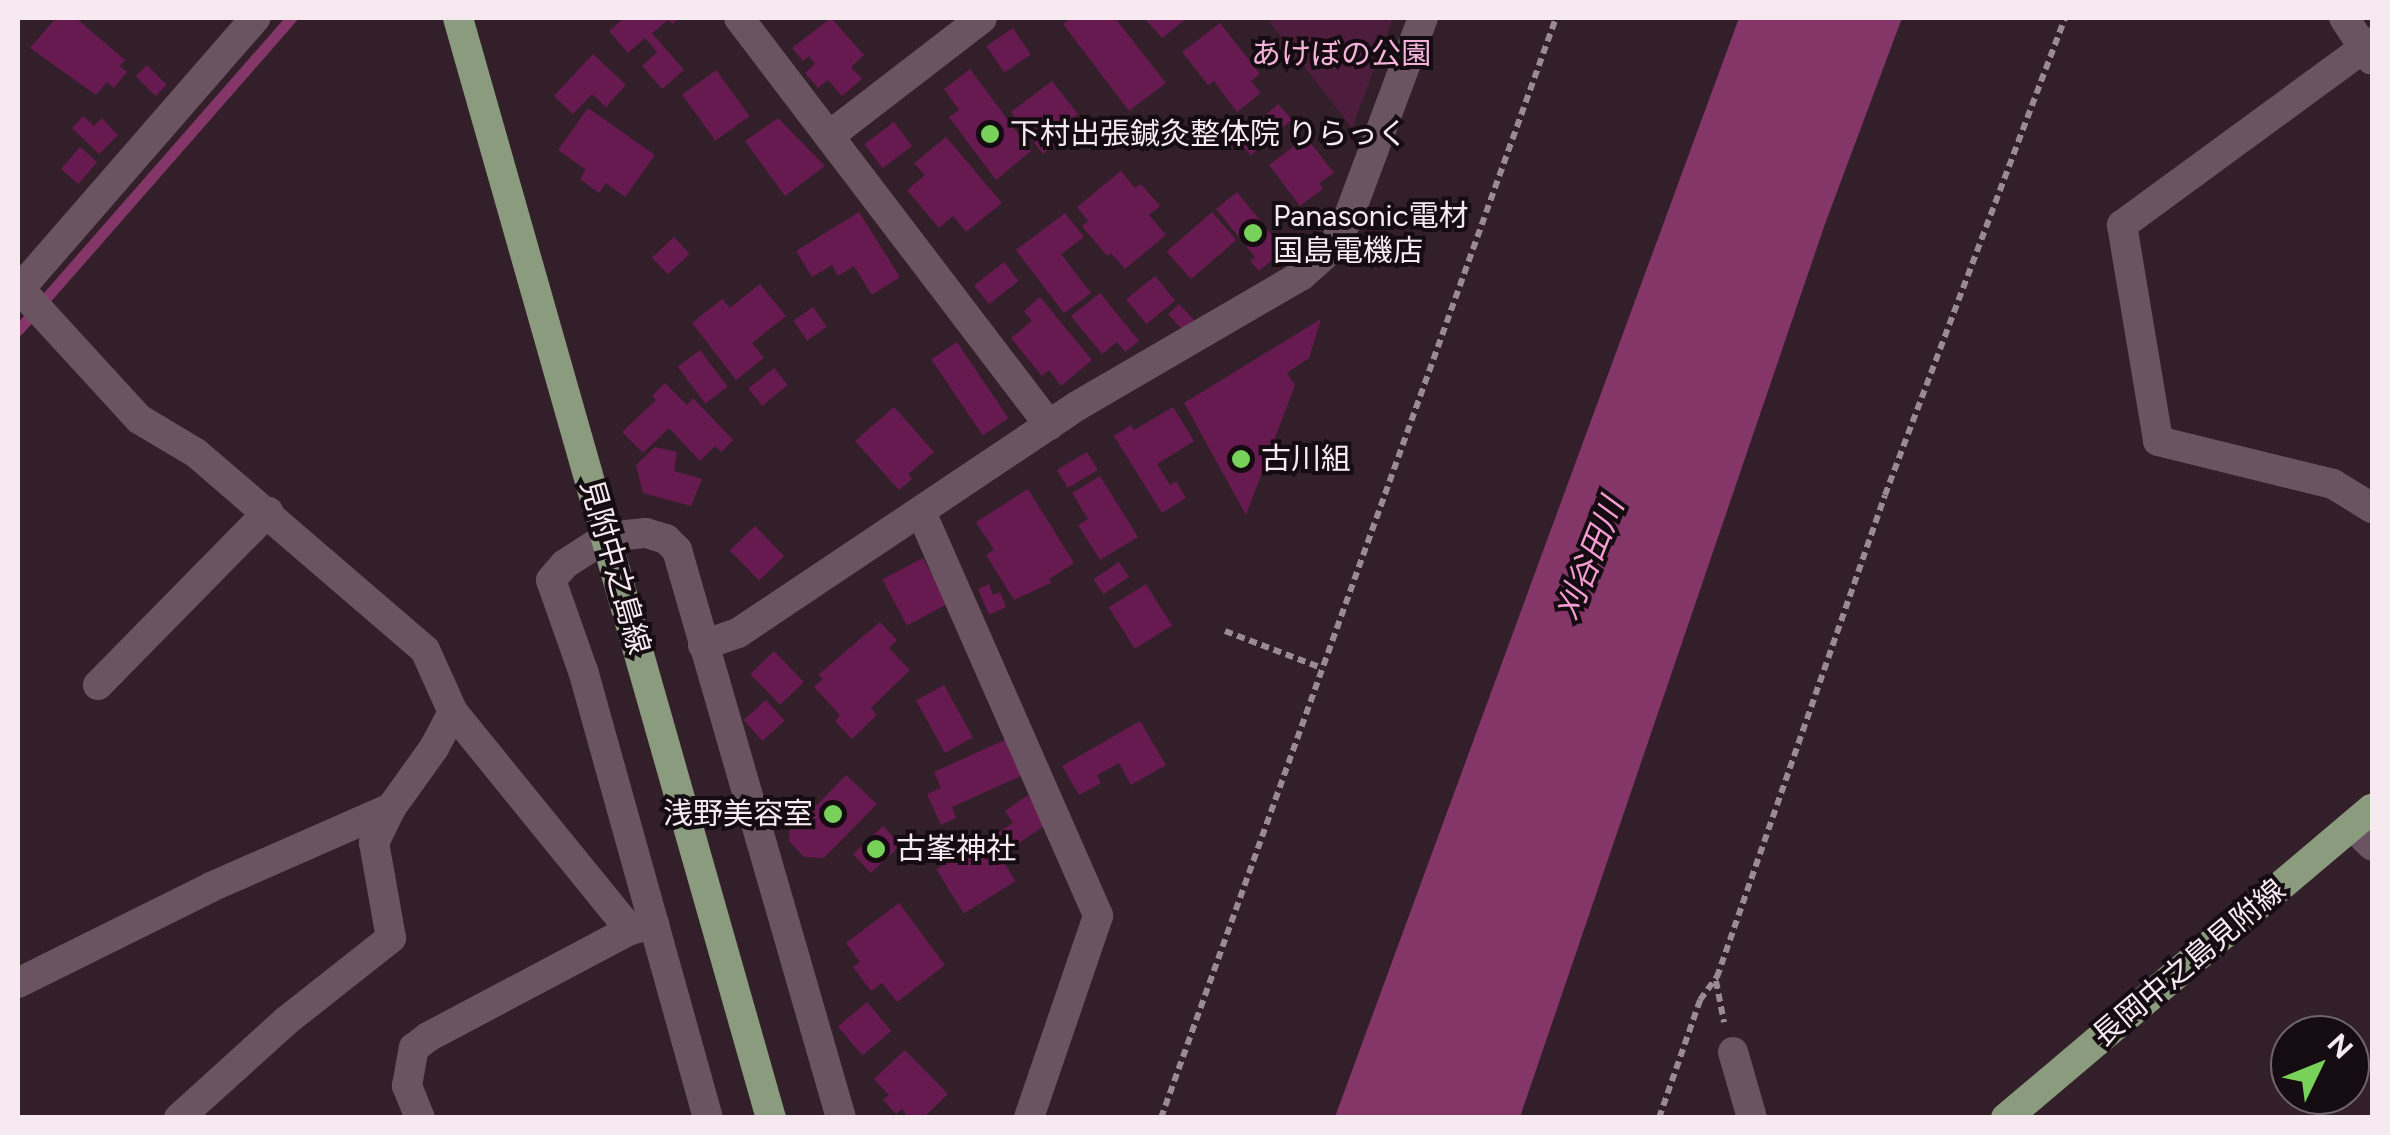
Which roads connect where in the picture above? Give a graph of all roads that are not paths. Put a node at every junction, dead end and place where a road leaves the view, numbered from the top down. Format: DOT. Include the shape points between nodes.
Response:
graph roads {
  1 [pos="255,18"];
  2 [pos="458,18"];
  3 [pos="739,18"];
  4 [pos="982,18"];
  5 [pos="1423,18"];
  6 [pos="2344,18"];
  7 [pos="2370,50"];
  8 [pos="829,136"];
  9 [pos="18,289"];
  10 [pos="1049,426"];
  11 [pos="2372,508"];
  12 [pos="268,512"];
  13 [pos="921,512"];
  14 [pos="607,537"];
  15 [pos="703,645"];
  16 [pos="98,684"];
  17 [pos="453,712"];
  18 [pos="390,808"];
  19 [pos="2366,827"];
  20 [pos="642,927"];
  21 [pos="18,983"];
  22 [pos="1733,1052"];
  23 [pos="2019,1114"];
  24 [pos="179,1118"];
  25 [pos="420,1118"];
  26 [pos="708,1118"];
  27 [pos="771,1118"];
  28 [pos="842,1118"];
  29 [pos="1029,1118"];
  30 [pos="1752,1118"];
  1 -- 9 [label="street"];
  2 -- 14 [label="main road, 見附中之島線"];
  3 -- 8 [label="street"];
  4 -- 8 [label="street"];
  5 -- 10 [label="street" via="1330,250 1302,275"];
  6 -- 7 [label="street"];
  7 -- 11 [label="street" via="2122,225 2158,441 2333,484"];
  8 -- 10 [label="street"];
  9 -- 12 [label="street" via="140,419 196,453"];
  10 -- 13 [label="street"];
  12 -- 16 [label="street"];
  12 -- 17 [label="street" via="425,650"];
  13 -- 15 [label="street" via="738,633"];
  13 -- 29 [label="street" via="1098,916"];
  14 -- 15 [label="street" via="646,534 678,550"];
  14 -- 20 [label="street" via="552,580 584,671"];
  14 -- 27 [label="main road, 見附中之島線"];
  15 -- 28 [label="street"];
  17 -- 18 [label="street"];
  17 -- 20 [label="street"];
  18 -- 21 [label="street"];
  18 -- 24 [label="street" via="374,843 391,938"];
  19 -- 23 [label="main road, 長岡中之島見附線"];
  20 -- 25 [label="street" via="414,1048 407,1086"];
  20 -- 26 [label="street"];
  22 -- 30 [label="street"];
}
